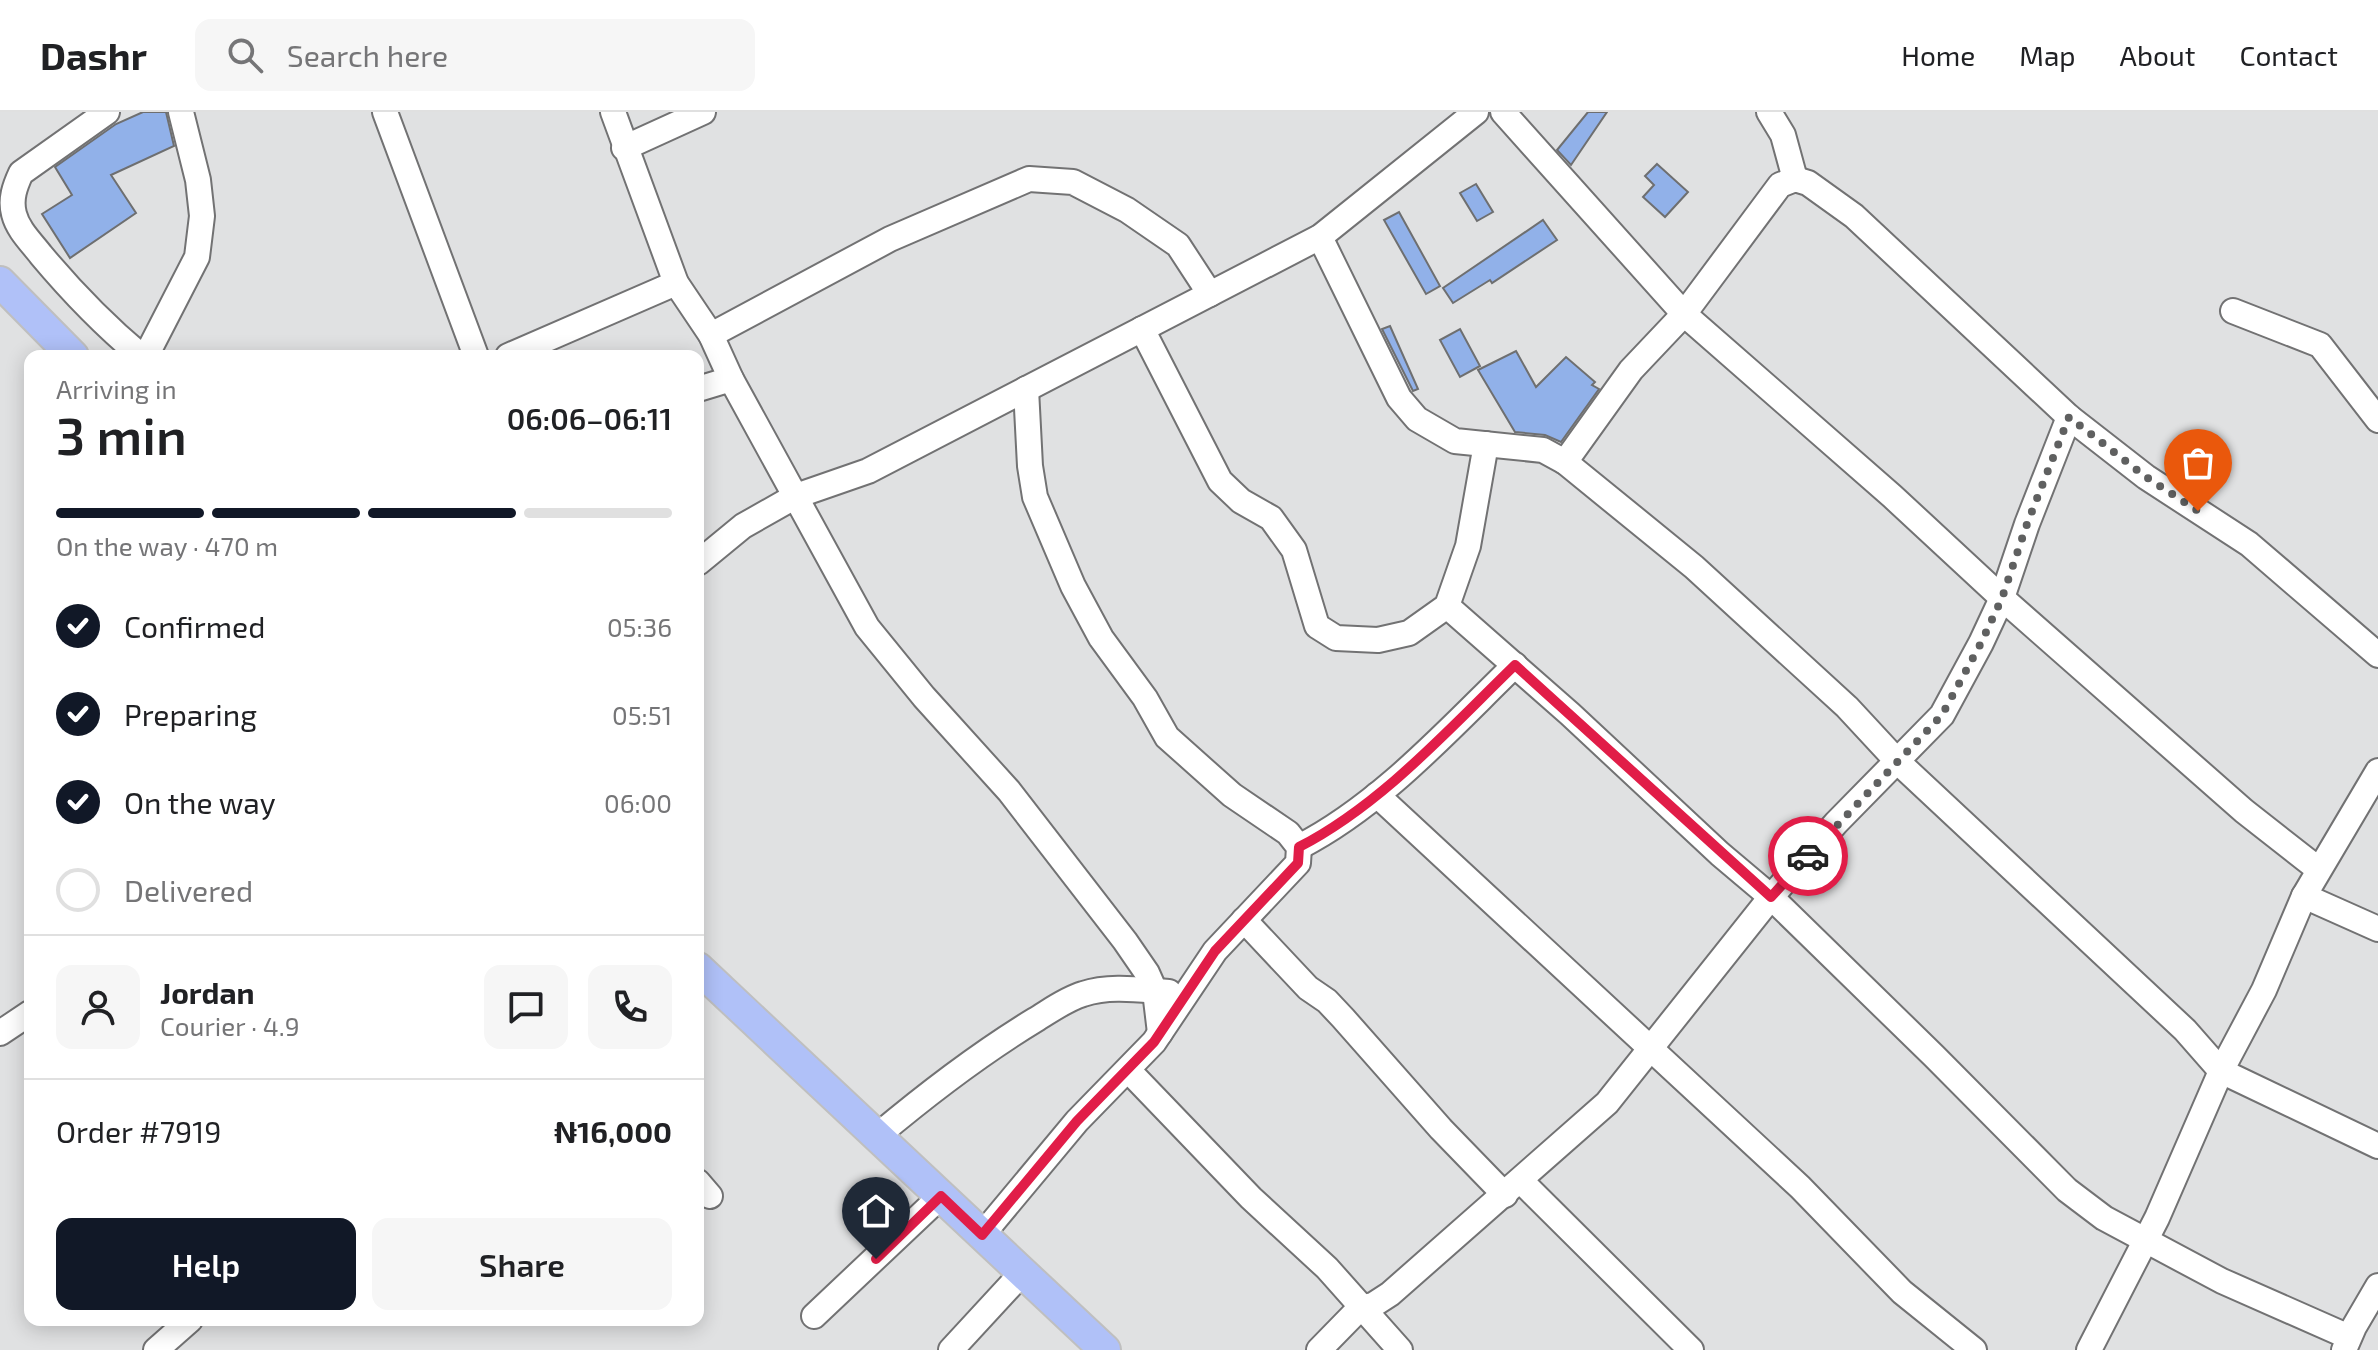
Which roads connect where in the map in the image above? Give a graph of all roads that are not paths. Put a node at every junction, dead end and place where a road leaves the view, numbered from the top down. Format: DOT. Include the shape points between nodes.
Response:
graph roads {
  1 [pos="107,112"];
  2 [pos="181,112"];
  3 [pos="385,112"];
  4 [pos="613,112"];
  5 [pos="703,112"];
  6 [pos="1476,112"];
  7 [pos="1503,112"];
  8 [pos="1769,112"];
  9 [pos="624,148"];
  10 [pos="1795,179"];
  11 [pos="1320,237"];
  12 [pos="0,282"];
  13 [pos="676,283"];
  14 [pos="1210,294"];
  15 [pos="2233,311"];
  16 [pos="1684,314"];
  17 [pos="1142,329"];
  18 [pos="711,335"];
  19 [pos="67,350"];
  20 [pos="137,350"];
  21 [pos="147,350"];
  22 [pos="474,350"];
  23 [pos="522,350"];
  24 [pos="731,379"];
  25 [pos="704,387"];
  26 [pos="1026,389"];
  27 [pos="2069,417"];
  28 [pos="2378,420"];
  29 [pos="1486,444"];
  30 [pos="1565,462"];
  31 [pos="796,496"];
  32 [pos="704,558"];
  33 [pos="2002,598"];
  34 [pos="1447,606"];
  35 [pos="2378,655"];
  36 [pos="1515,665"];
  37 [pos="1898,762"];
  38 [pos="2378,771"];
  39 [pos="1377,795"];
  40 [pos="1299,847"];
  41 [pos="2318,869"];
  42 [pos="2304,896"];
  43 [pos="1771,897"];
  44 [pos="1244,920"];
  45 [pos="2378,929"];
  46 [pos="704,974"];
  47 [pos="1155,991"];
  48 [pos="1185,993"];
  49 [pos="24,1017"];
  50 [pos="0,1033"];
  51 [pos="1160,1033"];
  52 [pos="1652,1048"];
  53 [pos="1128,1070"];
  54 [pos="2221,1071"];
  55 [pos="877,1136"];
  56 [pos="2378,1146"];
  57 [pos="1513,1188"];
  58 [pos="941,1196"];
  59 [pos="982,1235"];
  60 [pos="2145,1239"];
  61 [pos="1022,1273"];
  62 [pos="2378,1286"];
  63 [pos="1360,1308"];
  64 [pos="814,1316"];
  65 [pos="183,1326"];
  66 [pos="2347,1343"];
  67 [pos="156,1350"];
  68 [pos="951,1350"];
  69 [pos="1105,1350"];
  70 [pos="1319,1350"];
  71 [pos="1400,1350"];
  72 [pos="1691,1350"];
  73 [pos="1974,1350"];
  74 [pos="2089,1350"];
  1 -- 20 [label="street" via="21,173 13,188 13,211 20,228 74,294"];
  2 -- 21 [label="street" via="202,216 197,257"];
  3 -- 22 [label="street"];
  4 -- 9 [label="street"];
  5 -- 9 [label="street"];
  6 -- 11 [label="street"];
  7 -- 16 [label="street"];
  8 -- 10 [label="street" via="1783,135"];
  9 -- 13 [label="street"];
  10 -- 16 [label="street" via="1780,185"];
  10 -- 27 [label="street" via="1854,216"];
  11 -- 14 [label="street"];
  11 -- 29 [label="street" via="1399,398 1417,419 1455,441"];
  12 -- 19 [label="main road"];
  13 -- 18 [label="street"];
  13 -- 23 [label="street"];
  14 -- 17 [label="street"];
  14 -- 18 [label="street" via="1178,245 1127,210 1073,182 1029,179 890,239"];
  15 -- 28 [label="street" via="2320,345"];
  16 -- 30 [label="street" via="1631,370"];
  16 -- 33 [label="street"];
  17 -- 26 [label="street"];
  17 -- 34 [label="street" via="1220,481 1271,518 1294,550 1317,626 1336,638 1378,640 1409,633"];
  18 -- 24 [label="street"];
  24 -- 25 [label="street"];
  24 -- 31 [label="street"];
  26 -- 31 [label="street" via="868,471"];
  26 -- 40 [label="street" via="1035,497 1101,638 1167,737"];
  27 -- 33 [label="street"];
  27 -- 35 [label="street" via="2146,477 2249,544"];
  29 -- 30 [label="street" via="1543,450"];
  29 -- 34 [label="street" via="1468,546"];
  30 -- 37 [label="street" via="1694,567 1847,707"];
  31 -- 32 [label="street" via="743,526"];
  31 -- 47 [label="street" via="867,627 1009,791 1125,941"];
  33 -- 37 [label="street" via="1942,715"];
  33 -- 41 [label="street" via="2244,811"];
  34 -- 36 [label="street"];
  36 -- 39 [label="street"];
  36 -- 43 [label="street"];
  37 -- 43 [label="street"];
  37 -- 54 [label="street" via="2185,1030"];
  38 -- 41 [label="street"];
  39 -- 40 [label="street" via="1334,829"];
  39 -- 52 [label="street"];
  40 -- 44 [label="street" via="1298,863"];
  41 -- 42 [label="street"];
  42 -- 45 [label="street"];
  42 -- 54 [label="street" via="2264,990"];
  43 -- 52 [label="street"];
  43 -- 60 [label="street" via="2067,1190 2104,1218"];
  44 -- 48 [label="street"];
  44 -- 57 [label="street" via="1327,1001 1431,1118"];
  46 -- 55 [label="main road"];
  47 -- 48 [label="street"];
  47 -- 51 [label="street"];
  47 -- 55 [label="street" via="1120,988 1083,994 1057,1007 1002,1040"];
  48 -- 51 [label="street"];
  49 -- 50 [label="street"];
  51 -- 53 [label="street"];
  52 -- 57 [label="street" via="1607,1103"];
  52 -- 73 [label="street" via="1902,1292"];
  53 -- 59 [label="street" via="1077,1121"];
  53 -- 63 [label="street" via="1327,1268"];
  54 -- 56 [label="street"];
  54 -- 60 [label="street"];
  55 -- 58 [label="main road"];
  57 -- 63 [label="street" via="1390,1294"];
  57 -- 72 [label="street"];
  58 -- 59 [label="main road"];
  58 -- 64 [label="street"];
  59 -- 61 [label="main road"];
  60 -- 66 [label="street"];
  60 -- 74 [label="street"];
  61 -- 68 [label="street"];
  61 -- 69 [label="main road"];
  62 -- 66 [label="street"];
  63 -- 70 [label="street"];
  63 -- 71 [label="street"];
  65 -- 67 [label="street"];
}
